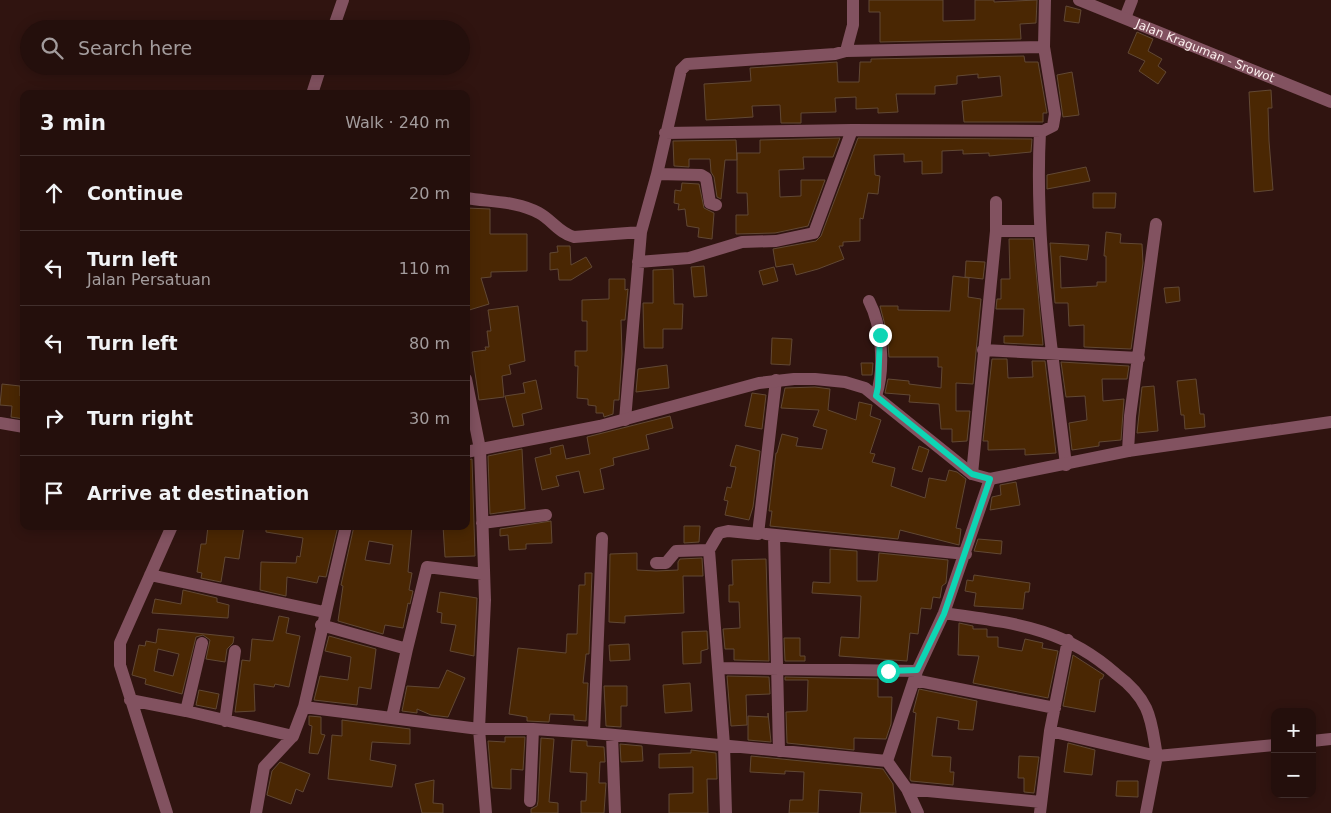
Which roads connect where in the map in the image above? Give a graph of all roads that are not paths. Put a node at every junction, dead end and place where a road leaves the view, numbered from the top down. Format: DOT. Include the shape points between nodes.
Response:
graph roads {
  1 [pos="343,0"];
  2 [pos="853,0"];
  3 [pos="1045,0"];
  4 [pos="1079,0"];
  5 [pos="1132,0"];
  6 [pos="1125,18"];
  7 [pos="336,20"];
  8 [pos="1044,47"];
  9 [pos="846,51"];
  10 [pos="318,75"];
  11 [pos="313,90"];
  12 [pos="1331,102"];
  13 [pos="852,130"];
  14 [pos="1040,132"];
  15 [pos="665,133"];
  16 [pos="657,174"];
  17 [pos="470,199"];
  18 [pos="996,202"];
  19 [pos="716,205"];
  20 [pos="1156,224"];
  21 [pos="996,231"];
  22 [pos="1040,231"];
  23 [pos="641,232"];
  24 [pos="638,262"];
  25 [pos="869,301"];
  26 [pos="983,350"];
  27 [pos="1053,354"];
  28 [pos="1139,358"];
  29 [pos="776,380"];
  30 [pos="876,396"];
  31 [pos="470,399"];
  32 [pos="624,420"];
  33 [pos="0,422"];
  34 [pos="1331,422"];
  35 [pos="20,426"];
  36 [pos="480,448"];
  37 [pos="470,451"];
  38 [pos="1128,451"];
  39 [pos="1066,465"];
  40 [pos="972,474"];
  41 [pos="990,479"];
  42 [pos="546,515"];
  43 [pos="482,523"];
  44 [pos="170,530"];
  45 [pos="345,530"];
  46 [pos="758,534"];
  47 [pos="774,535"];
  48 [pos="602,538"];
  49 [pos="710,550"];
  50 [pos="966,554"];
  51 [pos="656,564"];
  52 [pos="484,574"];
  53 [pos="150,575"];
  54 [pos="324,612"];
  55 [pos="944,614"];
  56 [pos="321,625"];
  57 [pos="1068,640"];
  58 [pos="202,642"];
  59 [pos="407,649"];
  60 [pos="235,651"];
  61 [pos="718,668"];
  62 [pos="777,669"];
  63 [pos="915,675"];
  64 [pos="130,700"];
  65 [pos="304,706"];
  66 [pos="1054,708"];
  67 [pos="186,711"];
  68 [pos="392,717"];
  69 [pos="225,721"];
  70 [pos="479,729"];
  71 [pos="533,729"];
  72 [pos="1050,731"];
  73 [pos="594,733"];
  74 [pos="612,735"];
  75 [pos="294,736"];
  76 [pos="1331,739"];
  77 [pos="1316,741"];
  78 [pos="1271,745"];
  79 [pos="724,746"];
  80 [pos="780,751"];
  81 [pos="1157,756"];
  82 [pos="888,761"];
  83 [pos="907,789"];
  84 [pos="530,801"];
  85 [pos="1041,808"];
  86 [pos="167,813"];
  87 [pos="256,813"];
  88 [pos="486,813"];
  89 [pos="615,813"];
  90 [pos="726,813"];
  91 [pos="918,813"];
  92 [pos="1146,813"];
  1 -- 7 [label="street"];
  2 -- 9 [label="street" via="853,25"];
  3 -- 8 [label="street"];
  4 -- 6 [label="street, Jalan Kraguman - Srowot"];
  5 -- 6 [label="street"];
  6 -- 12 [label="street, Jalan Kraguman - Srowot"];
  8 -- 9 [label="street"];
  8 -- 14 [label="street" via="1055,114 1053,126"];
  9 -- 15 [label="street" via="688,64 681,70"];
  10 -- 11 [label="street"];
  13 -- 14 [label="street"];
  13 -- 15 [label="street"];
  13 -- 24 [label="street" via="814,233 742,242 689,258"];
  14 -- 22 [label="street" via="1037,182"];
  15 -- 16 [label="street"];
  16 -- 19 [label="street" via="701,175 706,178 707,198"];
  16 -- 23 [label="street"];
  17 -- 23 [label="street" via="531,208 574,237"];
  18 -- 21 [label="street"];
  20 -- 28 [label="street"];
  21 -- 22 [label="street"];
  21 -- 26 [label="street"];
  22 -- 27 [label="street"];
  23 -- 24 [label="street"];
  24 -- 32 [label="street"];
  25 -- 30 [label="street" via="876,314 880,335"];
  26 -- 27 [label="street"];
  26 -- 40 [label="street"];
  27 -- 28 [label="street"];
  27 -- 39 [label="street"];
  28 -- 38 [label="street"];
  29 -- 30 [label="street" via="845,382 865,388"];
  29 -- 32 [label="street"];
  29 -- 46 [label="street"];
  30 -- 40 [label="street"];
  31 -- 36 [label="street"];
  32 -- 36 [label="street"];
  33 -- 35 [label="street"];
  34 -- 38 [label="street"];
  36 -- 37 [label="street"];
  36 -- 43 [label="street"];
  38 -- 39 [label="street"];
  39 -- 41 [label="street"];
  40 -- 41 [label="street"];
  41 -- 50 [label="street"];
  42 -- 43 [label="street"];
  43 -- 52 [label="street"];
  44 -- 53 [label="street"];
  45 -- 54 [label="street"];
  46 -- 47 [label="street"];
  46 -- 49 [label="street" via="719,532"];
  47 -- 50 [label="street"];
  47 -- 62 [label="street"];
  48 -- 73 [label="street"];
  49 -- 51 [label="street" via="676,551 666,562"];
  49 -- 61 [label="street"];
  50 -- 55 [label="street"];
  52 -- 59 [label="street" via="427,567"];
  52 -- 70 [label="street"];
  53 -- 54 [label="street"];
  53 -- 64 [label="street" via="119,648 120,665"];
  54 -- 56 [label="street"];
  55 -- 57 [label="street" via="1016,624"];
  55 -- 63 [label="street"];
  56 -- 59 [label="street"];
  56 -- 65 [label="street"];
  57 -- 66 [label="street"];
  57 -- 81 [label="street" via="1096,657 1130,686 1146,708"];
  58 -- 67 [label="street"];
  59 -- 68 [label="street"];
  60 -- 69 [label="street"];
  61 -- 62 [label="street"];
  61 -- 79 [label="street"];
  62 -- 63 [label="street"];
  62 -- 80 [label="street"];
  63 -- 66 [label="street"];
  63 -- 82 [label="street"];
  64 -- 67 [label="street"];
  64 -- 86 [label="street"];
  65 -- 68 [label="street"];
  65 -- 75 [label="street"];
  66 -- 72 [label="street"];
  67 -- 69 [label="street"];
  68 -- 70 [label="street"];
  69 -- 75 [label="street"];
  70 -- 71 [label="street"];
  70 -- 88 [label="street"];
  71 -- 73 [label="street"];
  71 -- 84 [label="street"];
  72 -- 81 [label="street"];
  72 -- 85 [label="street"];
  73 -- 74 [label="street"];
  74 -- 79 [label="street"];
  74 -- 89 [label="street"];
  75 -- 87 [label="street" via="264,767"];
  76 -- 77 [label="street"];
  78 -- 81 [label="street"];
  79 -- 80 [label="street"];
  79 -- 90 [label="street"];
  80 -- 82 [label="street"];
  81 -- 92 [label="street"];
  82 -- 83 [label="street"];
  83 -- 85 [label="street"];
  83 -- 91 [label="street"];
}
